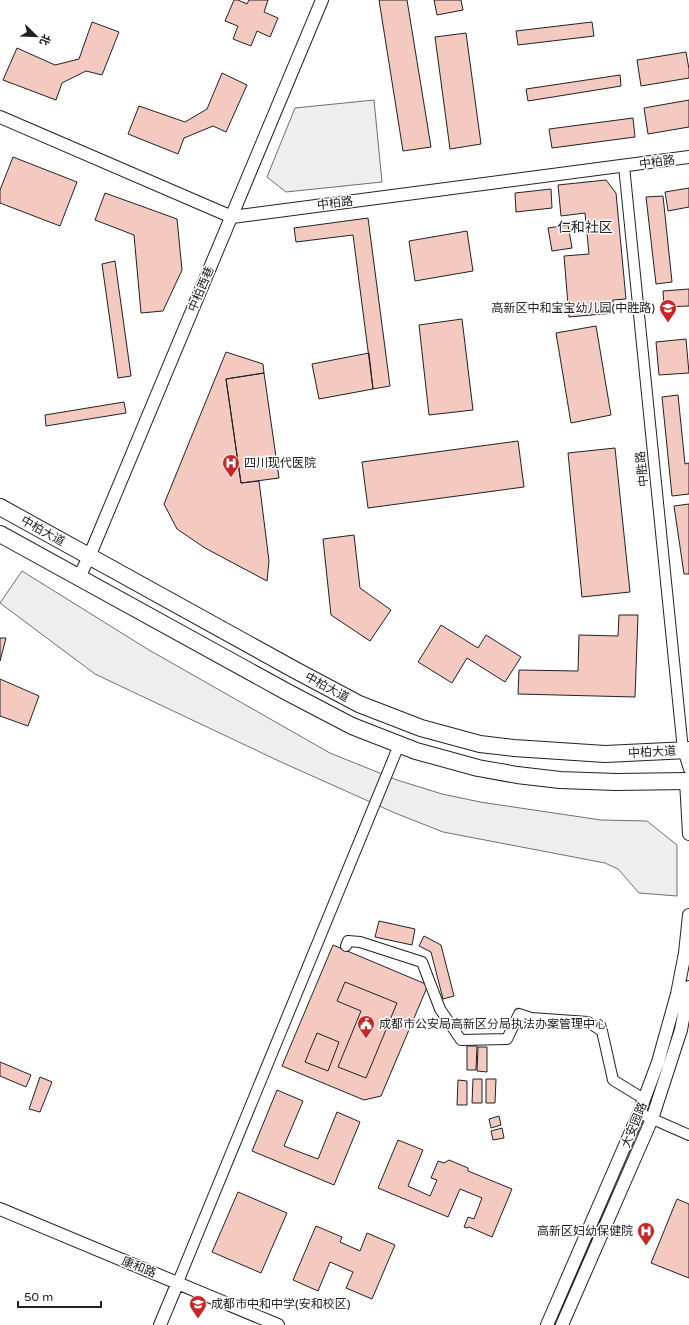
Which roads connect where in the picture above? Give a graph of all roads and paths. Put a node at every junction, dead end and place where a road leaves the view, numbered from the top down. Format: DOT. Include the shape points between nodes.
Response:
graph roads {
  1 [pos="322,0"];
  2 [pos="0,117"];
  3 [pos="689,157"];
  4 [pos="624,166"];
  5 [pos="232,216"];
  6 [pos="0,507"];
  7 [pos="0,534"];
  8 [pos="89,557"];
  9 [pos="79,577"];
  10 [pos="399,745"];
  11 [pos="686,750"];
  12 [pos="688,777"];
  13 [pos="689,834"];
  14 [pos="689,915"];
  15 [pos="346,946"];
  16 [pos="689,987"];
  17 [pos="644,1100"];
  18 [pos="639,1113"];
  19 [pos="652,1119"];
  20 [pos="689,1135"];
  21 [pos="0,1209"];
  22 [pos="178,1282"];
  23 [pos="160,1325"];
  24 [pos="278,1325"];
  25 [pos="547,1325"];
  26 [pos="562,1325"];
  1 -- 5 [label="street, 中柏西巷"];
  2 -- 5 [label="street"];
  3 -- 4 [label="street, 中柏路"];
  4 -- 5 [label="street, 中柏路"];
  4 -- 11 [label="street, 中胜路"];
  5 -- 8 [label="street, 中柏西巷"];
  6 -- 8 [label="main road, 中柏大道"];
  7 -- 9 [label="main road, 中柏大道"];
  8 -- 9 [label="street, 中柏西巷"];
  8 -- 11 [label="main road, 中柏大道" via="359,704 421,728 480,744 514,748 605,754"];
  9 -- 10 [label="main road, 中柏大道" via="352,726"];
  10 -- 12 [label="main road, 中柏大道" via="478,768 560,780 616,782"];
  10 -- 22 [label="street"];
  11 -- 12 [label="street, 中胜路"];
  12 -- 13 [label="street"];
  14 -- 17 [label="street, 大安园路" via="677,994 658,1062"];
  15 -- 17 [label="street" via="348,941 360,942 422,962 440,1009 461,1040 507,1039 519,1014 530,1018 588,1022 602,1031 613,1080"];
  16 -- 19 [label="street" via="681,1030"];
  17 -- 18 [label="street, 大安园路"];
  18 -- 19 [label="street"];
  18 -- 25 [label="street, 大安园路"];
  19 -- 20 [label="street"];
  19 -- 26 [label="street"];
  21 -- 22 [label="street, 康和路"];
  22 -- 23 [label="street"];
  22 -- 24 [label="street, 康和路"];
}
